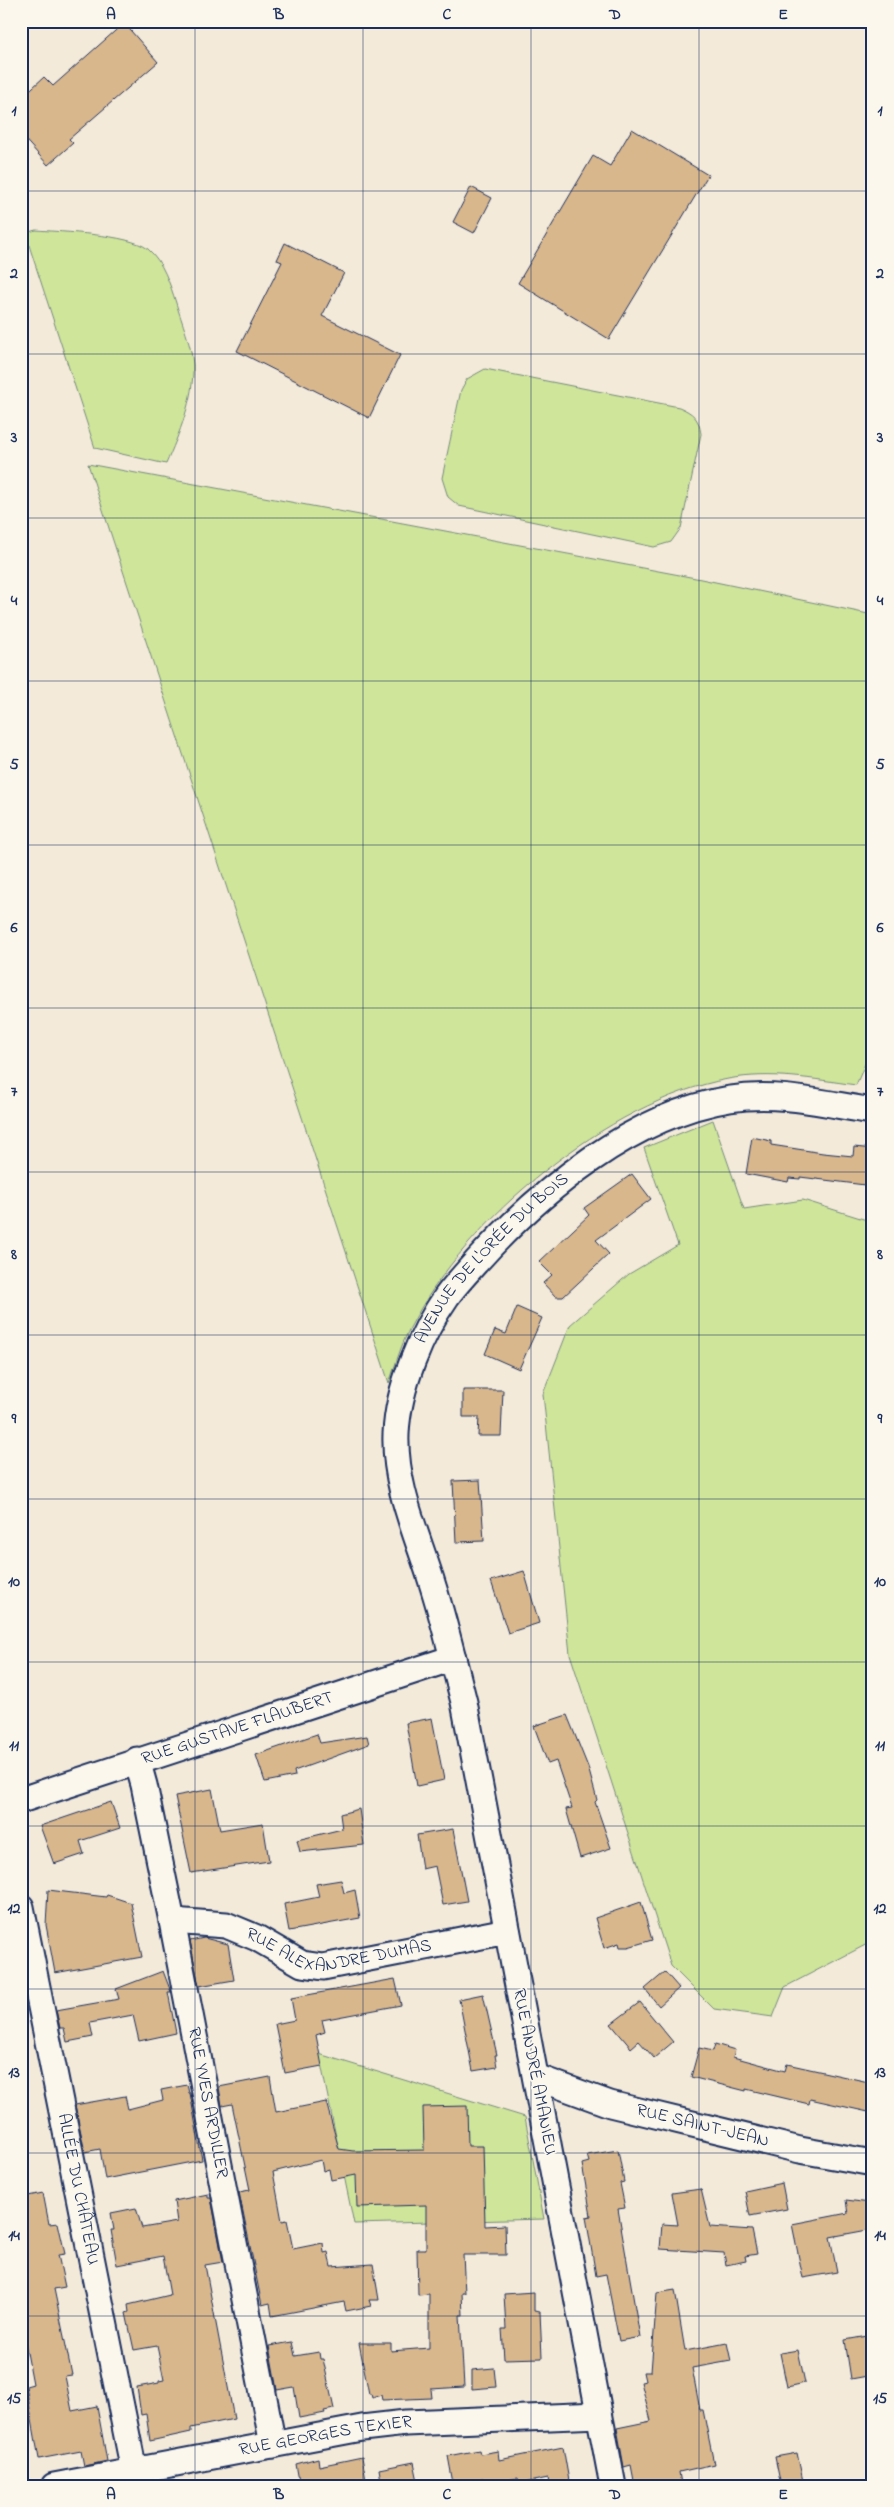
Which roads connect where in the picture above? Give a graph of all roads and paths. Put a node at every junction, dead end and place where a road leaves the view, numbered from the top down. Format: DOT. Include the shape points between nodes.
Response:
graph roads {
  1 [pos="873,1111"];
  2 [pos="453,1658"];
  3 [pos="137,1760"];
  4 [pos="21,1800"];
  5 [pos="21,1907"];
  6 [pos="172,1921"];
  7 [pos="507,1931"];
  8 [pos="536,2077"];
  9 [pos="873,2163"];
  10 [pos="599,2415"];
  11 [pos="273,2445"];
  12 [pos="134,2471"];
  13 [pos="54,2486"];
  14 [pos="613,2486"];
  1 -- 2 [label="street, AVENUE DE L'ORÉE DU BOIS" via="760,1095 728,1099 670,1116 640,1130 550,1190 502,1234 447,1296 422,1339 406,1380 396,1431 396,1464"];
  2 -- 3 [label="street, RUE GUSTAVE FLAUBERT"];
  2 -- 7 [label="street, RUE ANDRÉ AMANIEU"];
  3 -- 4 [label="street, RUE GUSTAVE FLAUBERT"];
  3 -- 6 [label="street, RUE YVES ARDILLER"];
  5 -- 12 [label="street, ALLÉE DU CHÂTEAU"];
  6 -- 7 [label="street, RUE ALEXANDRE DUMAS" via="226,1926 257,1938 302,1964 323,1967"];
  6 -- 11 [label="street, RUE YVES ARDILLER"];
  7 -- 8 [label="street, RUE ANDRÉ AMANIEU"];
  8 -- 9 [label="street, RUE SAINT-JEAN" via="610,2104 800,2150"];
  8 -- 10 [label="street, RUE ANDRÉ AMANIEU"];
  10 -- 11 [label="street, RUE GEORGES TEXIER" via="406,2423"];
  10 -- 14 [label="street, RUE ANDRÉ AMANIEU"];
  11 -- 12 [label="street, RUE GEORGES TEXIER"];
  12 -- 13 [label="street, RUE GEORGES TEXIER"];
}
